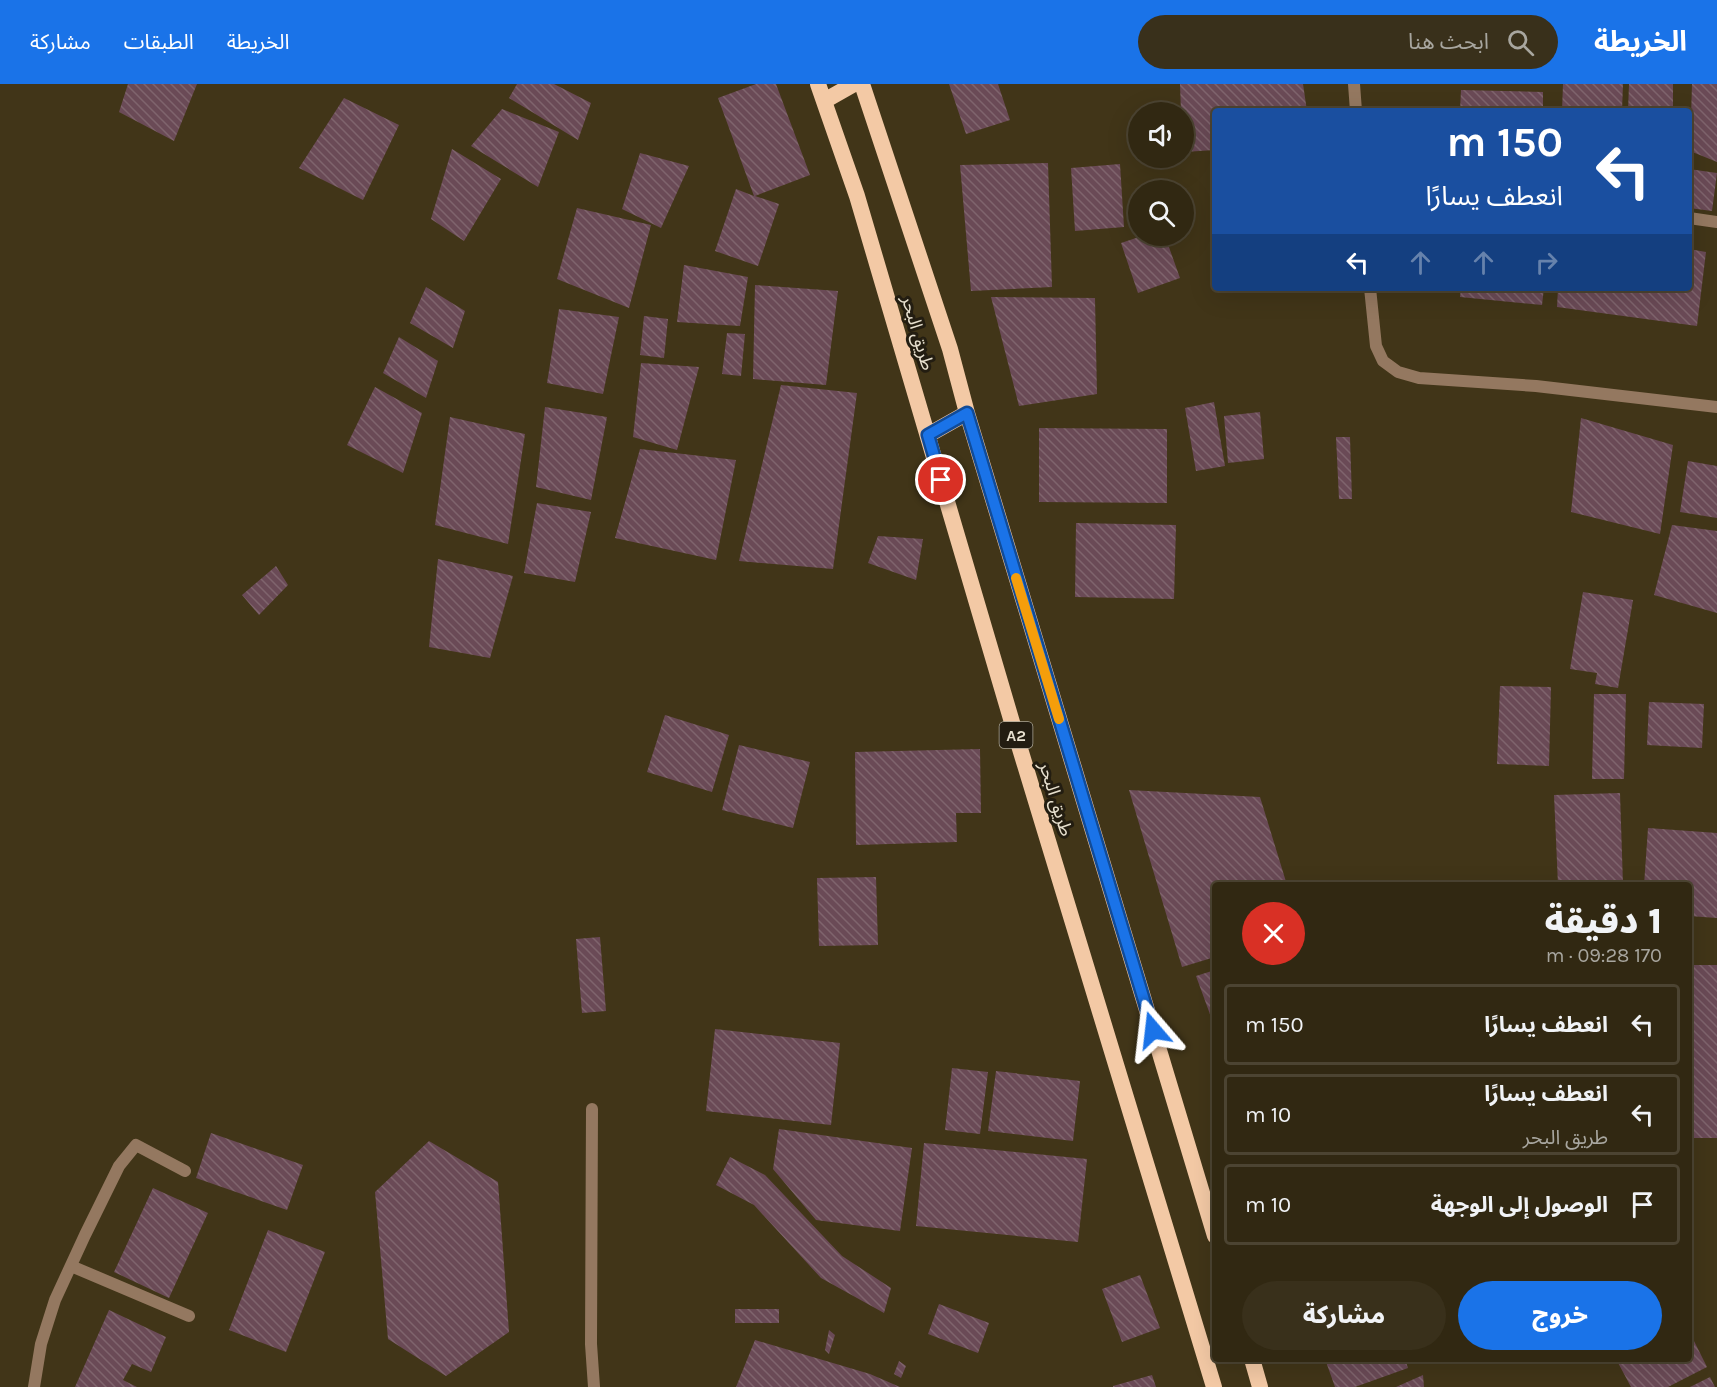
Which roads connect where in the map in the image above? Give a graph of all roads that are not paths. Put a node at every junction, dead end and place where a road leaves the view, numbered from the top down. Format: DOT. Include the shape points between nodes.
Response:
graph roads {
  1 [pos="818,84"];
  2 [pos="854,84"];
  3 [pos="862,84"];
  4 [pos="1354,84"];
  5 [pos="824,101"];
  6 [pos="1356,108"];
  7 [pos="1692,219"];
  8 [pos="1717,222"];
  9 [pos="1370,291"];
  10 [pos="1717,406"];
  11 [pos="967,413"];
  12 [pos="928,435"];
  13 [pos="592,1108"];
  14 [pos="185,1171"];
  15 [pos="1212,1226"];
  16 [pos="71,1266"];
  17 [pos="189,1316"];
  18 [pos="1253,1362"];
  19 [pos="34,1387"];
  20 [pos="594,1387"];
  21 [pos="1214,1387"];
  22 [pos="1260,1387"];
  1 -- 5 [label="highway, طريق البحر / A2"];
  2 -- 5 [label="highway"];
  3 -- 11 [label="highway, طريق البحر / A2" via="950,349"];
  4 -- 6 [label="street"];
  5 -- 12 [label="highway, طريق البحر / A2" via="857,196"];
  7 -- 8 [label="street"];
  9 -- 10 [label="street" via="1376,346 1383,361 1398,372 1419,378"];
  11 -- 12 [label="highway"];
  11 -- 15 [label="highway, طريق البحر / A2"];
  12 -- 21 [label="highway, طريق البحر / A2"];
  13 -- 20 [label="street"];
  14 -- 16 [label="street" via="136,1145 119,1166"];
  16 -- 17 [label="street"];
  16 -- 19 [label="street" via="41,1344"];
  18 -- 22 [label="highway"];
}
